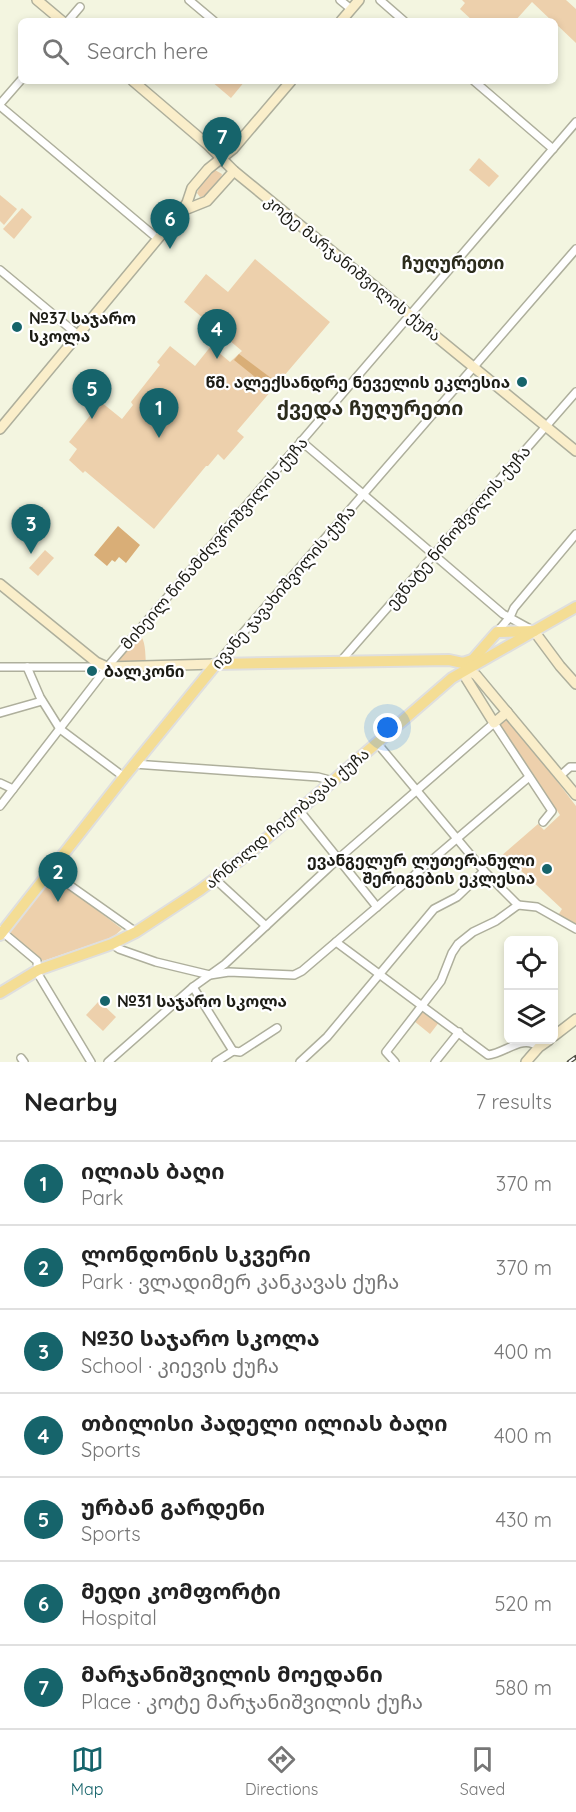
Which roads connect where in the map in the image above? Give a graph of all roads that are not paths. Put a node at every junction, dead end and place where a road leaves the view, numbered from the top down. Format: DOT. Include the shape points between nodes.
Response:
graph roads {
  1 [pos="37,0"];
  2 [pos="189,0"];
  3 [pos="340,0"];
  4 [pos="359,0"];
  5 [pos="380,0"];
  6 [pos="82,4"];
  7 [pos="351,9"];
  8 [pos="58,18"];
  9 [pos="70,18"];
  10 [pos="210,18"];
  11 [pos="344,18"];
  12 [pos="401,18"];
  13 [pos="18,84"];
  14 [pos="136,84"];
  15 [pos="288,84"];
  16 [pos="477,84"];
  17 [pos="0,105"];
  18 [pos="576,122"];
  19 [pos="553,149"];
  20 [pos="222,158"];
  21 [pos="234,171"];
  22 [pos="190,194"];
  23 [pos="199,204"];
  24 [pos="180,212"];
  25 [pos="158,239"];
  26 [pos="576,249"];
  27 [pos="0,270"];
  28 [pos="410,315"];
  29 [pos="78,335"];
  30 [pos="474,368"];
  31 [pos="576,392"];
  32 [pos="545,426"];
  33 [pos="0,429"];
  34 [pos="301,441"];
  35 [pos="576,451"];
  36 [pos="364,494"];
  37 [pos="576,534"];
  38 [pos="435,555"];
  39 [pos="0,584"];
  40 [pos="576,607"];
  41 [pos="510,617"];
  42 [pos="534,631"];
  43 [pos="499,633"];
  44 [pos="501,649"];
  45 [pos="340,662"];
  46 [pos="216,664"];
  47 [pos="471,664"];
  48 [pos="0,667"];
  49 [pos="27,667"];
  50 [pos="107,667"];
  51 [pos="576,684"];
  52 [pos="42,700"];
  53 [pos="507,712"];
  54 [pos="0,713"];
  55 [pos="494,723"];
  56 [pos="60,729"];
  57 [pos="377,743"];
  58 [pos="134,764"];
  59 [pos="575,767"];
  60 [pos="560,776"];
  61 [pos="124,777"];
  62 [pos="529,777"];
  63 [pos="333,781"];
  64 [pos="0,783"];
  65 [pos="13,789"];
  66 [pos="417,790"];
  67 [pos="576,795"];
  68 [pos="0,806"];
  69 [pos="299,810"];
  70 [pos="543,822"];
  71 [pos="457,838"];
  72 [pos="338,859"];
  73 [pos="484,871"];
  74 [pos="51,872"];
  75 [pos="214,879"];
  76 [pos="519,905"];
  77 [pos="377,907"];
  78 [pos="266,926"];
  79 [pos="576,929"];
  80 [pos="1,932"];
  81 [pos="136,932"];
  82 [pos="336,942"];
  83 [pos="112,944"];
  84 [pos="38,970"];
  85 [pos="380,973"];
  86 [pos="210,975"];
  87 [pos="193,987"];
  88 [pos="0,993"];
  89 [pos="422,1005"];
  90 [pos="576,1018"];
  91 [pos="277,1028"];
  92 [pos="459,1032"];
  93 [pos="558,1033"];
  94 [pos="543,1044"];
  95 [pos="539,1047"];
  96 [pos="233,1051"];
  97 [pos="303,1061"];
  98 [pos="91,1062"];
  99 [pos="108,1062"];
  100 [pos="216,1062"];
  101 [pos="395,1062"];
  102 [pos="435,1062"];
  103 [pos="526,1062"];
  1 -- 8 [label="main road"];
  2 -- 10 [label="street"];
  3 -- 7 [label="street"];
  4 -- 7 [label="main road"];
  5 -- 12 [label="street"];
  6 -- 9 [label="street"];
  7 -- 11 [label="main road"];
  13 -- 17 [label="street"];
  14 -- 20 [label="main road, კოტე მარჯანიშვილის ქუჩა"];
  15 -- 20 [label="main road"];
  16 -- 19 [label="street"];
  17 -- 25 [label="street"];
  18 -- 19 [label="street, მიხეილ წინამძღვრიშვილის ქუჩა"];
  19 -- 28 [label="street, მიხეილ წინამძღვრიშვილის ქუჩა"];
  20 -- 21 [label="main road, კოტე მარჯანიშვილის ქუჩა"];
  20 -- 22 [label="main road" via="208,168"];
  21 -- 23 [label="main road" via="207,201"];
  21 -- 28 [label="main road, კოტე მარჯანიშვილის ქუჩა"];
  22 -- 23 [label="main road"];
  22 -- 24 [label="main road"];
  23 -- 24 [label="main road"];
  24 -- 25 [label="main road"];
  25 -- 29 [label="main road"];
  26 -- 30 [label="street, ივანე ჯავახიშვილის ქუჩა"];
  27 -- 29 [label="street"];
  28 -- 30 [label="main road, კოტე მარჯანიშვილის ქუჩა"];
  28 -- 34 [label="street, მიხეილ წინამძღვრიშვილის ქუჩა"];
  29 -- 33 [label="main road"];
  30 -- 32 [label="main road, კოტე მარჯანიშვილის ქუჩა"];
  30 -- 36 [label="street, ივანე ჯავახიშვილის ქუჩა"];
  31 -- 32 [label="street, ეგნატე ნინოშვილის ქუჩა"];
  32 -- 35 [label="main road, კოტე მარჯანიშვილის ქუჩა"];
  32 -- 38 [label="street, ეგნატე ნინოშვილის ქუჩა"];
  34 -- 36 [label="street"];
  34 -- 50 [label="street, მიხეილ წინამძღვრიშვილის ქუჩა"];
  36 -- 38 [label="street"];
  36 -- 46 [label="street, ივანე ჯავახიშვილის ქუჩა"];
  37 -- 41 [label="street"];
  38 -- 41 [label="street"];
  38 -- 45 [label="street, ეგნატე ნინოშვილის ქუჩა"];
  39 -- 50 [label="main road"];
  40 -- 42 [label="main road"];
  41 -- 42 [label="street"];
  41 -- 43 [label="street"];
  42 -- 43 [label="main road"];
  42 -- 44 [label="main road"];
  42 -- 51 [label="main road"];
  43 -- 44 [label="main road" via="496,643"];
  43 -- 47 [label="main road"];
  44 -- 47 [label="main road"];
  45 -- 46 [label="main road"];
  45 -- 47 [label="main road" via="442,660"];
  46 -- 50 [label="main road"];
  46 -- 58 [label="main road, ივანე ჯავახიშვილის ქუჩა"];
  47 -- 53 [label="main road"];
  47 -- 55 [label="main road" via="466,678"];
  47 -- 57 [label="main road, არნოლდ ჩიქობავას ქუჩა" via="459,668"];
  48 -- 49 [label="street"];
  49 -- 50 [label="street"];
  49 -- 52 [label="street"];
  50 -- 56 [label="street, მიხეილ წინამძღვრიშვილის ქუჩა"];
  52 -- 54 [label="street"];
  52 -- 56 [label="street"];
  53 -- 55 [label="main road"];
  53 -- 60 [label="main road"];
  55 -- 62 [label="street"];
  55 -- 66 [label="street"];
  56 -- 61 [label="street"];
  56 -- 65 [label="street, მიხეილ წინამძღვრიშვილის ქუჩა"];
  57 -- 63 [label="main road, არნოლდ ჩიქობავას ქუჩა"];
  57 -- 66 [label="street"];
  58 -- 61 [label="main road, ივანე ჯავახიშვილის ქუჩა"];
  58 -- 63 [label="street"];
  59 -- 60 [label="street"];
  60 -- 67 [label="main road"];
  61 -- 74 [label="main road, ივანე ჯავახიშვილის ქუჩა"];
  62 -- 70 [label="street" via="552,811"];
  62 -- 71 [label="street"];
  63 -- 69 [label="main road, არნოლდ ჩიქობავას ქუჩა"];
  64 -- 65 [label="street"];
  65 -- 68 [label="street, მიხეილ წინამძღვრიშვილის ქუჩა"];
  66 -- 71 [label="street"];
  66 -- 72 [label="street"];
  69 -- 72 [label="street"];
  69 -- 75 [label="main road, არნოლდ ჩიქობავას ქუჩა"];
  71 -- 73 [label="street"];
  71 -- 77 [label="street"];
  72 -- 77 [label="street"];
  72 -- 78 [label="street"];
  73 -- 76 [label="street"];
  73 -- 85 [label="street" via="457,897 434,909"];
  74 -- 80 [label="main road, ივანე ჯავახიშვილის ქუჩა"];
  74 -- 81 [label="street"];
  75 -- 78 [label="street"];
  75 -- 81 [label="main road, არნოლდ ჩიქობავას ქუჩა"];
  76 -- 79 [label="street" via="537,907"];
  76 -- 89 [label="street" via="458,944 441,981"];
  77 -- 82 [label="street"];
  78 -- 86 [label="street"];
  80 -- 84 [label="street" via="38,961"];
  81 -- 83 [label="main road, არნოლდ ჩიქობავას ქუჩა"];
  82 -- 85 [label="street"];
  82 -- 86 [label="street" via="294,975"];
  83 -- 84 [label="main road, არნოლდ ჩიქობავას ქუჩა"];
  83 -- 86 [label="street" via="156,962"];
  84 -- 88 [label="main road, არნოლდ ჩიქობავას ქუჩა"];
  84 -- 98 [label="street"];
  85 -- 89 [label="street"];
  85 -- 97 [label="street"];
  86 -- 87 [label="street"];
  87 -- 96 [label="street"];
  87 -- 99 [label="street"];
  89 -- 92 [label="street"];
  89 -- 101 [label="street" via="386,1052"];
  90 -- 93 [label="main road"];
  91 -- 96 [label="street" via="240,1052"];
  92 -- 95 [label="street" via="488,1055 498,1054 518,1042"];
  92 -- 102 [label="street"];
  94 -- 95 [label="main road"];
  95 -- 103 [label="main road"];
  96 -- 100 [label="street"];
}
